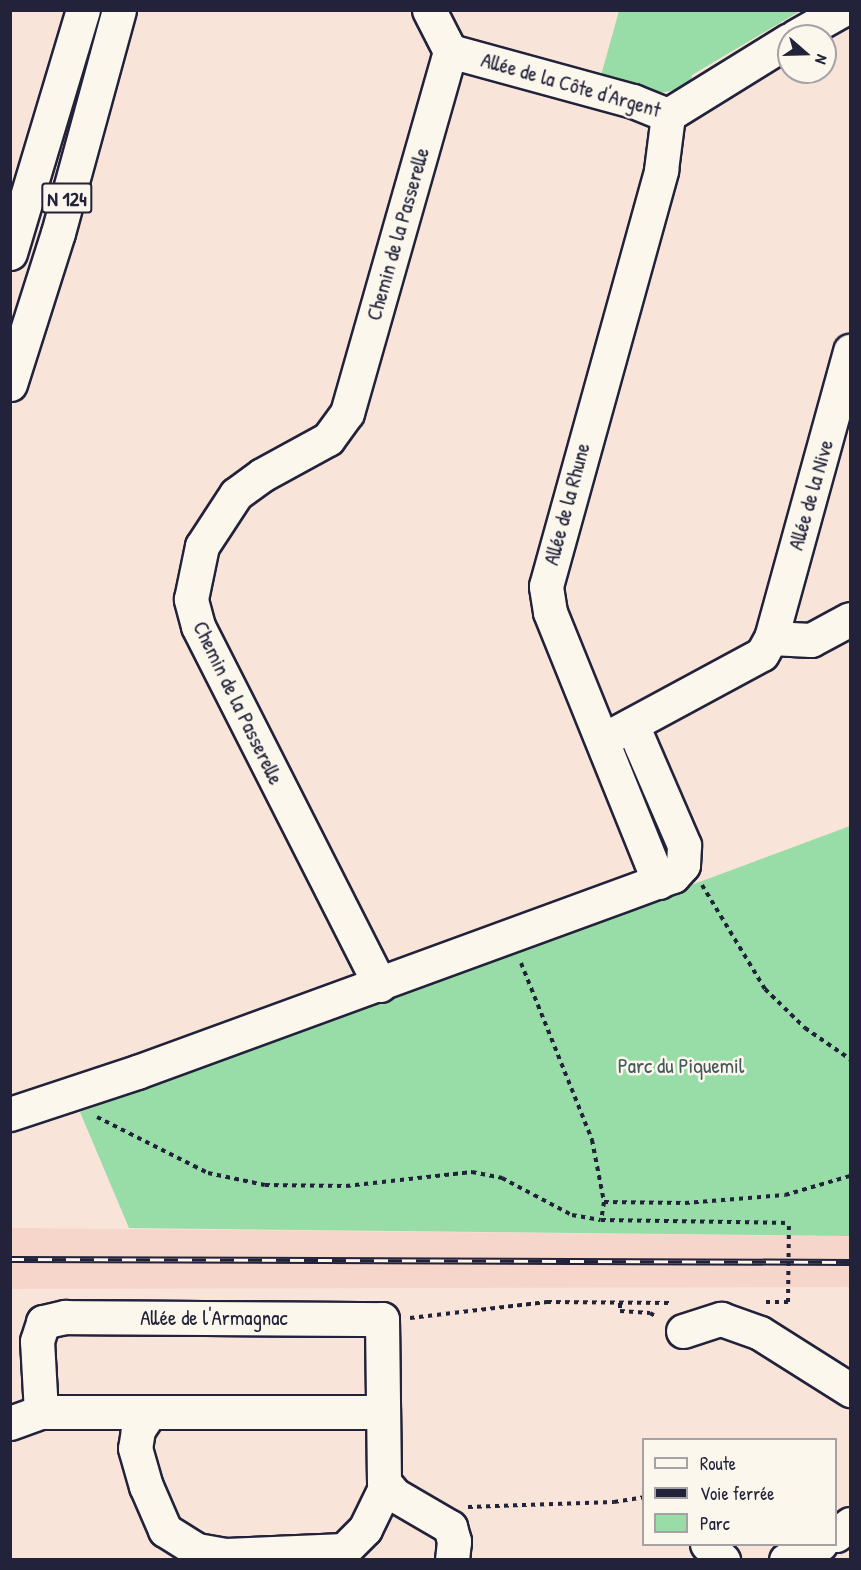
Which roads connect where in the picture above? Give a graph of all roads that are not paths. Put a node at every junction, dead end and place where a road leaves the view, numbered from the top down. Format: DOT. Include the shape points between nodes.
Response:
graph roads {
  1 [pos="83,10"];
  2 [pos="119,10"];
  3 [pos="429,10"];
  4 [pos="842,10"];
  5 [pos="817,24"];
  6 [pos="777,47"];
  7 [pos="450,51"];
  8 [pos="668,115"];
  9 [pos="10,253"];
  10 [pos="850,351"];
  11 [pos="10,384"];
  12 [pos="850,619"];
  13 [pos="771,638"];
  14 [pos="632,725"];
  15 [pos="600,741"];
  16 [pos="670,876"];
  17 [pos="380,985"];
  18 [pos="10,1114"];
  19 [pos="683,1331"];
  20 [pos="850,1390"];
  21 [pos="41,1412"];
  22 [pos="150,1412"];
  23 [pos="383,1412"];
  24 [pos="10,1423"];
  25 [pos="386,1486"];
  26 [pos="850,1524"];
  27 [pos="837,1534"];
  28 [pos="708,1546"];
  29 [pos="819,1546"];
  30 [pos="452,1560"];
  31 [pos="723,1560"];
  32 [pos="786,1560"];
  1 -- 9 [label="main road, N 124"];
  2 -- 11 [label="main road, N 124" via="58,233"];
  3 -- 7 [label="main road"];
  4 -- 5 [label="main road"];
  6 -- 8 [label="main road, Allée de la Côte d'Argent"];
  7 -- 8 [label="main road, Allée de la Côte d'Argent" via="633,101"];
  7 -- 17 [label="main road, Chemin de la Passerelle" via="347,413 337,431 317,448 262,475 236,494 202,546 191,599 198,626"];
  8 -- 15 [label="main road, Allée de la Rhune" via="661,170 546,586 550,612"];
  10 -- 13 [label="main road, Allée de la Nive"];
  12 -- 13 [label="main road" via="811,640"];
  13 -- 14 [label="main road, Allée de la Nive" via="762,654"];
  14 -- 15 [label="main road, Allée de la Nive"];
  14 -- 16 [label="main road" via="684,845 686,854"];
  15 -- 16 [label="main road, Allée de la Rhune"];
  16 -- 17 [label="main road"];
  17 -- 18 [label="main road"];
  19 -- 20 [label="main road" via="721,1319 760,1333"];
  21 -- 22 [label="main road"];
  21 -- 23 [label="main road, Allée de l'Armagnac" via="37,1341 43,1322 65,1317 382,1319"];
  21 -- 24 [label="main road"];
  22 -- 23 [label="main road"];
  22 -- 25 [label="main road" via="138,1430 135,1448 146,1486 165,1530 196,1550 226,1555 345,1550 365,1529"];
  23 -- 25 [label="main road"];
  25 -- 30 [label="main road" via="447,1525 454,1541"];
  26 -- 27 [label="main road"];
  28 -- 31 [label="main road"];
  29 -- 32 [label="main road"];
}
